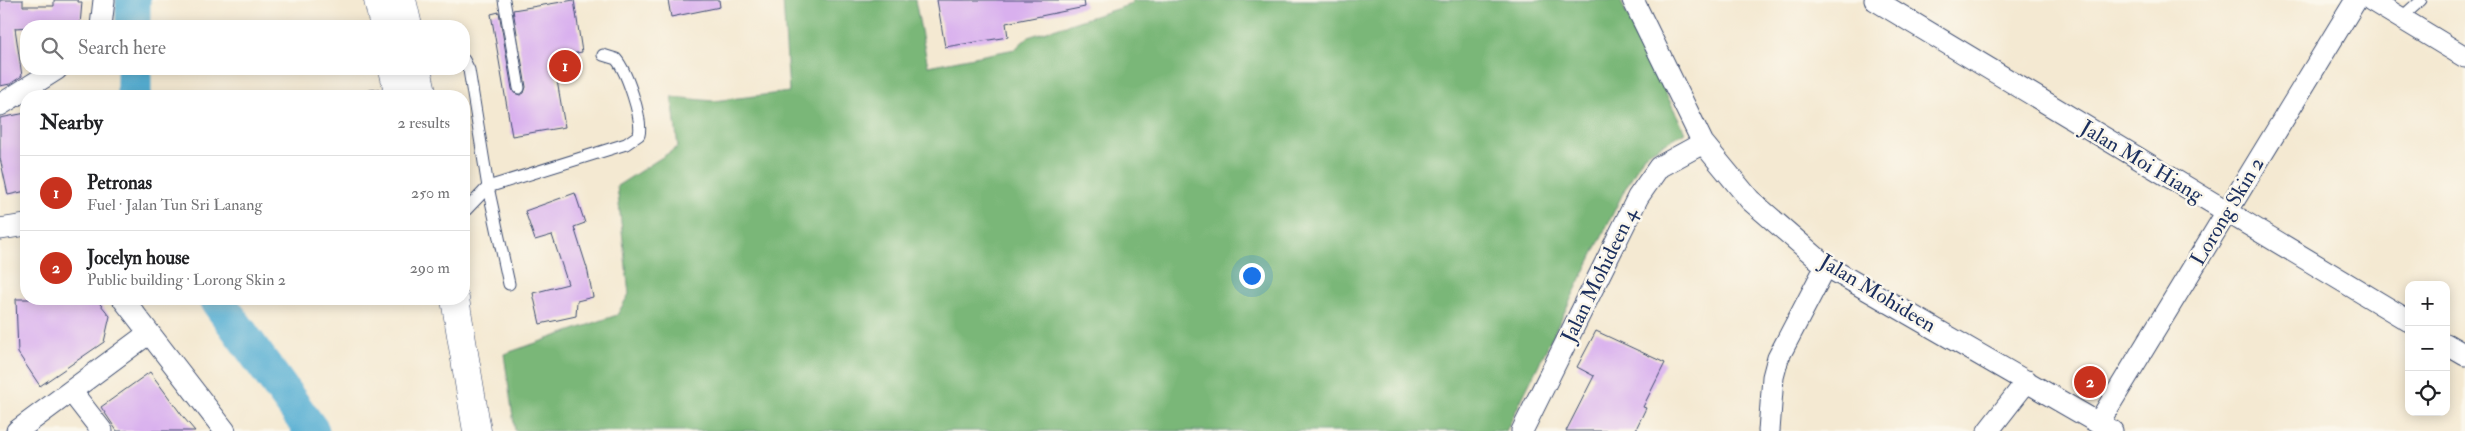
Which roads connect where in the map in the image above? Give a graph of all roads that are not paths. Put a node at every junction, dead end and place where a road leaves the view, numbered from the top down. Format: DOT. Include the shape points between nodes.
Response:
graph roads {
  1 [pos="104,0"];
  2 [pos="378,0"];
  3 [pos="504,0"];
  4 [pos="1633,0"];
  5 [pos="1875,0"];
  6 [pos="2356,0"];
  7 [pos="2371,0"];
  8 [pos="2421,0"];
  9 [pos="402,15"];
  10 [pos="2400,18"];
  11 [pos="102,20"];
  12 [pos="603,55"];
  13 [pos="2465,57"];
  14 [pos="50,75"];
  15 [pos="413,75"];
  16 [pos="470,75"];
  17 [pos="403,88"];
  18 [pos="519,88"];
  19 [pos="32,90"];
  20 [pos="20,96"];
  21 [pos="0,105"];
  22 [pos="1703,143"];
  23 [pos="488,187"];
  24 [pos="470,206"];
  25 [pos="2227,212"];
  26 [pos="20,227"];
  27 [pos="0,229"];
  28 [pos="1826,266"];
  29 [pos="509,284"];
  30 [pos="128,305"];
  31 [pos="454,305"];
  32 [pos="2405,319"];
  33 [pos="149,333"];
  34 [pos="2450,346"];
  35 [pos="2465,355"];
  36 [pos="2027,381"];
  37 [pos="71,391"];
  38 [pos="2105,427"];
  39 [pos="16,431"];
  40 [pos="102,431"];
  41 [pos="225,431"];
  42 [pos="477,431"];
  43 [pos="1522,431"];
  44 [pos="1769,431"];
  45 [pos="1988,431"];
  1 -- 11 [label="street"];
  2 -- 9 [label="main road"];
  3 -- 18 [label="lane"];
  4 -- 22 [label="street, Jalan Mohideen"];
  5 -- 25 [label="street, Jalan Moi Hiang"];
  6 -- 25 [label="street, Lorong Skin 2"];
  7 -- 10 [label="street"];
  8 -- 10 [label="lane"];
  10 -- 13 [label="street"];
  12 -- 23 [label="lane" via="616,58 624,70 640,124 638,137 626,144"];
  14 -- 19 [label="street"];
  15 -- 17 [label="main road"];
  16 -- 23 [label="lane"];
  20 -- 21 [label="street"];
  22 -- 28 [label="street, Jalan Mohideen" via="1750,200"];
  22 -- 43 [label="street, Jalan Mohideen 4" via="1659,167 1638,197"];
  23 -- 24 [label="lane"];
  23 -- 29 [label="lane"];
  25 -- 32 [label="street, Jalan Moi Hiang"];
  25 -- 38 [label="street, Lorong Skin 2"];
  26 -- 27 [label="street"];
  28 -- 36 [label="street, Jalan Mohideen"];
  28 -- 44 [label="street" via="1778,358 1773,376"];
  30 -- 33 [label="street"];
  31 -- 42 [label="main road"];
  33 -- 37 [label="street"];
  33 -- 41 [label="street"];
  34 -- 35 [label="street"];
  36 -- 38 [label="street, Jalan Mohideen"];
  36 -- 45 [label="street"];
  37 -- 39 [label="street"];
  37 -- 40 [label="street"];
}
